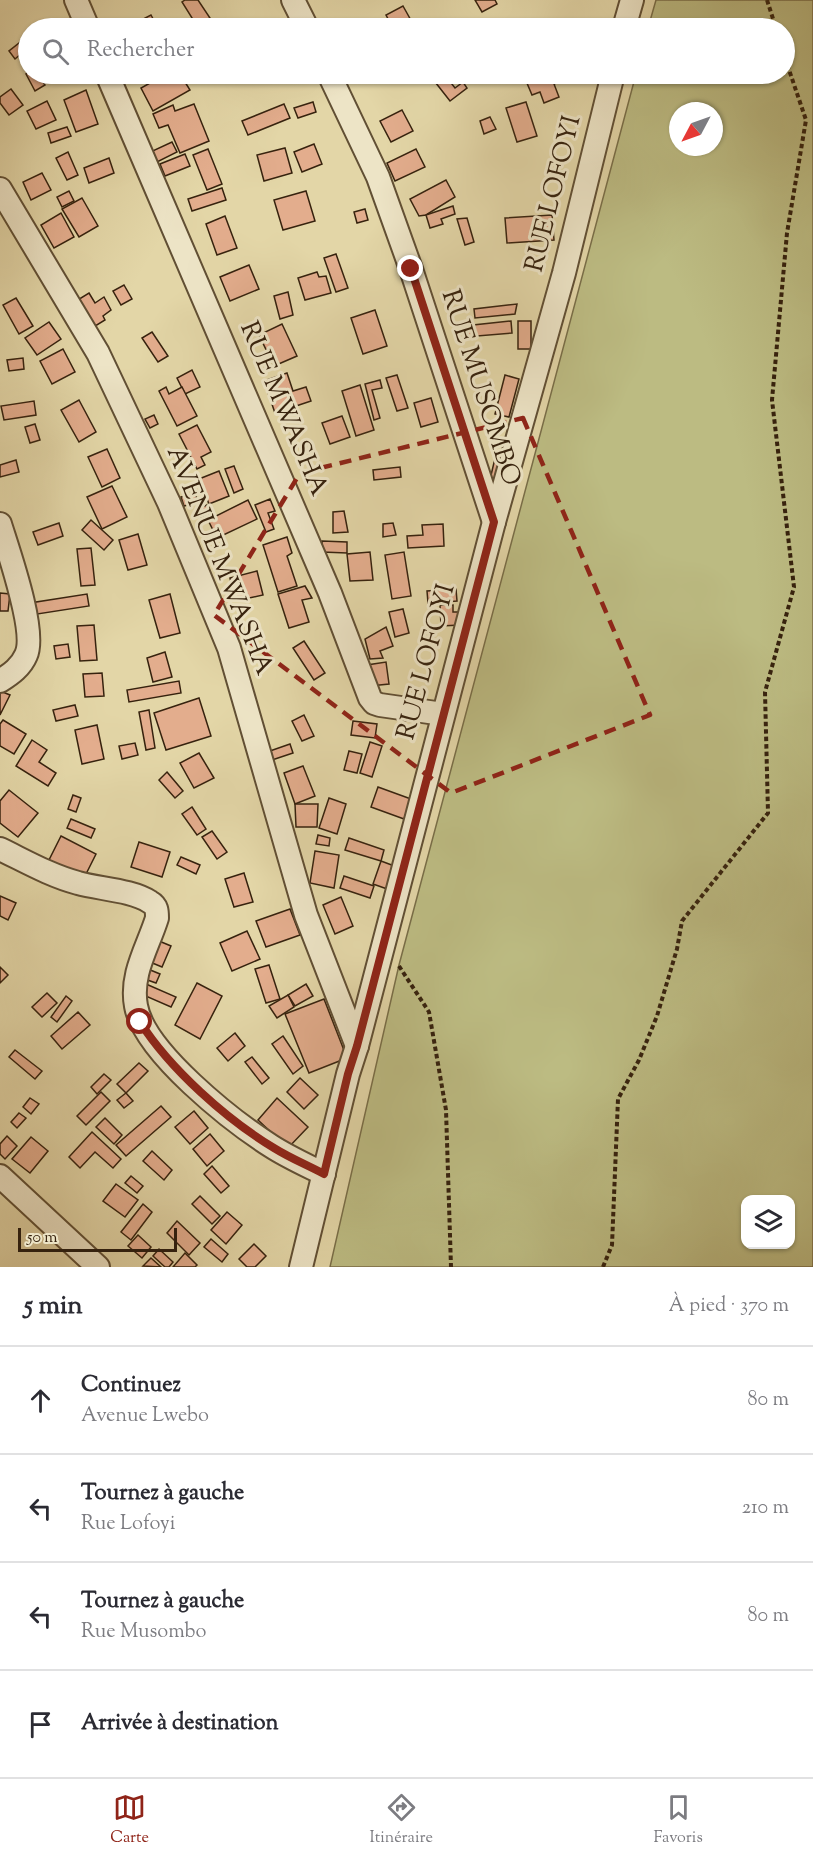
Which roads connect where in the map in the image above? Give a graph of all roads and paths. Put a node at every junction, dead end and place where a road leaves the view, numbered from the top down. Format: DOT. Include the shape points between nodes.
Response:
graph roads {
  1 [pos="76,0"];
  2 [pos="293,0"];
  3 [pos="613,0"];
  4 [pos="767,0"];
  5 [pos="628,16"];
  6 [pos="84,18"];
  7 [pos="302,18"];
  8 [pos="773,18"];
  9 [pos="111,84"];
  10 [pos="334,84"];
  11 [pos="611,84"];
  12 [pos="794,84"];
  13 [pos="0,189"];
  14 [pos="494,522"];
  15 [pos="0,524"];
  16 [pos="0,681"];
  17 [pos="443,714"];
  18 [pos="0,849"];
  19 [pos="380,954"];
  20 [pos="357,1046"];
  21 [pos="324,1174"];
  22 [pos="0,1176"];
  23 [pos="98,1267"];
  24 [pos="301,1267"];
  25 [pos="451,1267"];
  26 [pos="603,1267"];
  1 -- 6 [label="street"];
  2 -- 7 [label="street"];
  3 -- 5 [label="street"];
  4 -- 8 [label="path"];
  9 -- 17 [label="street, RUE MWASHA" via="330,593 371,700 380,705"];
  10 -- 14 [label="street, RUE MUSOMBO" via="378,177"];
  11 -- 14 [label="street, RUE LOFOYI" via="564,273"];
  12 -- 26 [label="path" via="806,120 787,233 772,400 794,587 765,692 768,813 682,921 657,1016 618,1099 612,1245"];
  13 -- 20 [label="street, AVENUE MWASHA" via="98,353 169,503 229,648 306,915"];
  14 -- 17 [label="street, RUE LOFOYI"];
  15 -- 16 [label="street" via="20,585 29,638 27,655 15,672"];
  17 -- 19 [label="street, RUE LOFOYI"];
  18 -- 21 [label="street" via="75,883 141,898 154,905 157,918 136,977 135,1005 144,1028 209,1099 272,1147"];
  19 -- 20 [label="street, RUE LOFOYI"];
  19 -- 25 [label="path" via="399,965 429,1012 446,1110"];
  20 -- 21 [label="street, RUE LOFOYI"];
  21 -- 24 [label="street, RUE LOFOYI"];
  22 -- 23 [label="street"];
}
